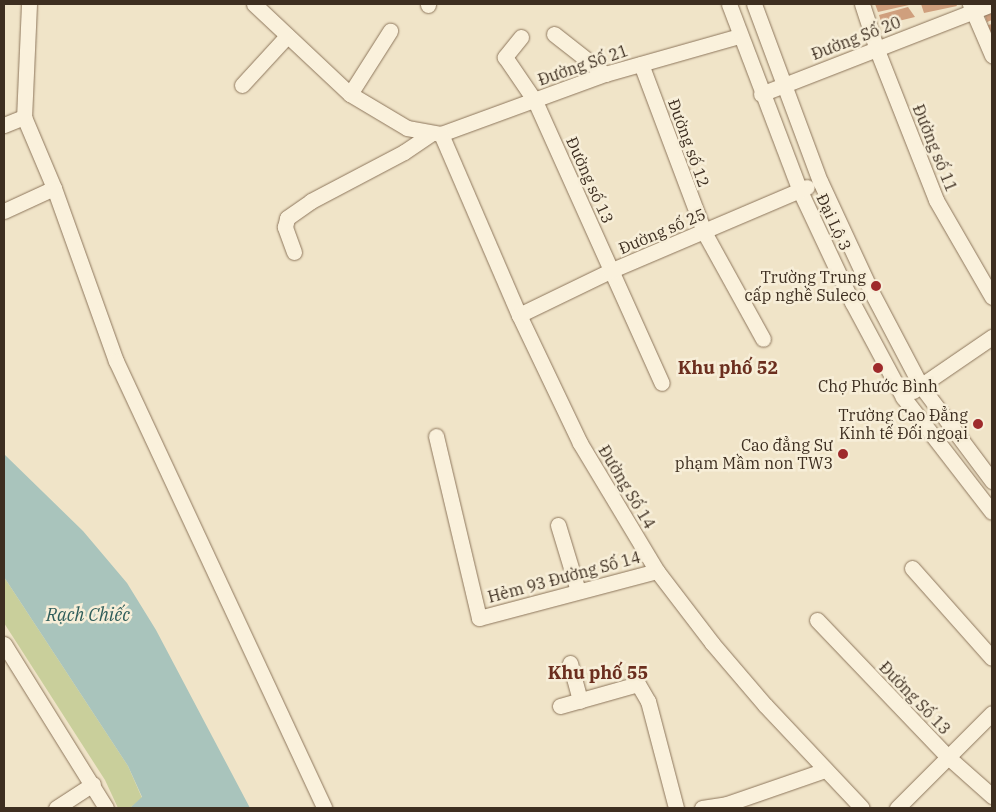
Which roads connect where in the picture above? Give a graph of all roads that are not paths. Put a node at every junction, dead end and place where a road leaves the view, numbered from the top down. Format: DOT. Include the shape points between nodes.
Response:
graph roads {
  1 [pos="29,4"];
  2 [pos="254,4"];
  3 [pos="728,4"];
  4 [pos="754,4"];
  5 [pos="862,4"];
  6 [pos="992,4"];
  7 [pos="972,8"];
  8 [pos="390,32"];
  9 [pos="554,34"];
  10 [pos="287,36"];
  11 [pos="739,36"];
  12 [pos="521,38"];
  13 [pos="876,50"];
  14 [pos="992,55"];
  15 [pos="641,64"];
  16 [pos="605,74"];
  17 [pos="783,84"];
  18 [pos="242,85"];
  19 [pos="350,94"];
  20 [pos="761,94"];
  21 [pos="536,101"];
  22 [pos="24,117"];
  23 [pos="4,125"];
  24 [pos="436,134"];
  25 [pos="820,181"];
  26 [pos="54,188"];
  27 [pos="800,191"];
  28 [pos="4,211"];
  29 [pos="704,232"];
  30 [pos="294,252"];
  31 [pos="610,271"];
  32 [pos="992,297"];
  33 [pos="518,315"];
  34 [pos="992,337"];
  35 [pos="763,339"];
  36 [pos="662,383"];
  37 [pos="921,386"];
  38 [pos="903,397"];
  39 [pos="436,436"];
  40 [pos="992,481"];
  41 [pos="992,512"];
  42 [pos="558,525"];
  43 [pos="912,568"];
  44 [pos="657,570"];
  45 [pos="578,591"];
  46 [pos="817,620"];
  47 [pos="4,644"];
  48 [pos="992,658"];
  49 [pos="570,663"];
  50 [pos="580,701"];
  51 [pos="560,706"];
  52 [pos="992,713"];
  53 [pos="948,757"];
  54 [pos="825,770"];
  55 [pos="93,784"];
  56 [pos="992,796"];
  57 [pos="56,808"];
  58 [pos="106,808"];
  59 [pos="324,808"];
  60 [pos="676,808"];
  61 [pos="702,808"];
  62 [pos="862,808"];
  63 [pos="896,808"];
  1 -- 22 [label="street"];
  2 -- 10 [label="street"];
  3 -- 11 [label="street, Đại Lộ 3"];
  4 -- 17 [label="street, Đại Lộ 3"];
  5 -- 13 [label="street, Đường số 11"];
  6 -- 7 [label="street, Đường Số 20"];
  7 -- 13 [label="street, Đường Số 20"];
  7 -- 14 [label="street"];
  8 -- 19 [label="street"];
  9 -- 16 [label="street"];
  10 -- 18 [label="street"];
  10 -- 19 [label="street"];
  11 -- 15 [label="street, Đường Số 21"];
  11 -- 20 [label="street, Đại Lộ 3"];
  12 -- 21 [label="street, Đường số 13" via="505,57"];
  13 -- 17 [label="street, Đường Số 20"];
  13 -- 32 [label="street, Đường số 11" via="936,200"];
  15 -- 16 [label="street, Đường Số 21"];
  15 -- 29 [label="street, Đường số 12"];
  16 -- 21 [label="street, Đường Số 21"];
  17 -- 20 [label="street, Đường Số 20"];
  17 -- 25 [label="street, Đại Lộ 3"];
  19 -- 24 [label="street" via="407,128"];
  20 -- 27 [label="street, Đại Lộ 3"];
  21 -- 24 [label="street, Đường Số 21"];
  21 -- 31 [label="street, Đường số 13"];
  22 -- 23 [label="street"];
  22 -- 26 [label="street"];
  24 -- 30 [label="street, Đường Số 21" via="311,201 287,218 285,227"];
  24 -- 33 [label="street, Đường Số 14"];
  25 -- 27 [label="street, Đường số 25"];
  25 -- 37 [label="street, Đại Lộ 3"];
  26 -- 28 [label="street"];
  26 -- 59 [label="street" via="116,361"];
  27 -- 29 [label="street, Đường số 25"];
  27 -- 38 [label="street, Đại Lộ 3" via="852,302"];
  29 -- 31 [label="street, Đường số 25"];
  29 -- 35 [label="street, Đường số 12"];
  31 -- 33 [label="street, Đường số 25"];
  31 -- 36 [label="street, Đường số 13"];
  33 -- 44 [label="street, Đường Số 14" via="580,443"];
  34 -- 37 [label="street"];
  37 -- 38 [label="street"];
  37 -- 40 [label="street, Đại Lộ 3"];
  38 -- 41 [label="street, Đại Lộ 3"];
  39 -- 45 [label="street, Hẻm 93 Đường Số 14" via="479,618"];
  42 -- 45 [label="street"];
  43 -- 48 [label="street"];
  44 -- 45 [label="street, Hẻm 93 Đường Số 14"];
  44 -- 54 [label="street, Đường Số 14" via="712,643"];
  46 -- 53 [label="street, Đường Số 13"];
  47 -- 55 [label="street"];
  49 -- 50 [label="street"];
  50 -- 51 [label="street"];
  50 -- 60 [label="street" via="638,684 648,701"];
  52 -- 53 [label="street"];
  53 -- 56 [label="street, Đường Số 13"];
  53 -- 63 [label="street"];
  54 -- 61 [label="street" via="727,804"];
  54 -- 62 [label="street, Đường Số 14"];
  55 -- 57 [label="street"];
  55 -- 58 [label="street"];
}
